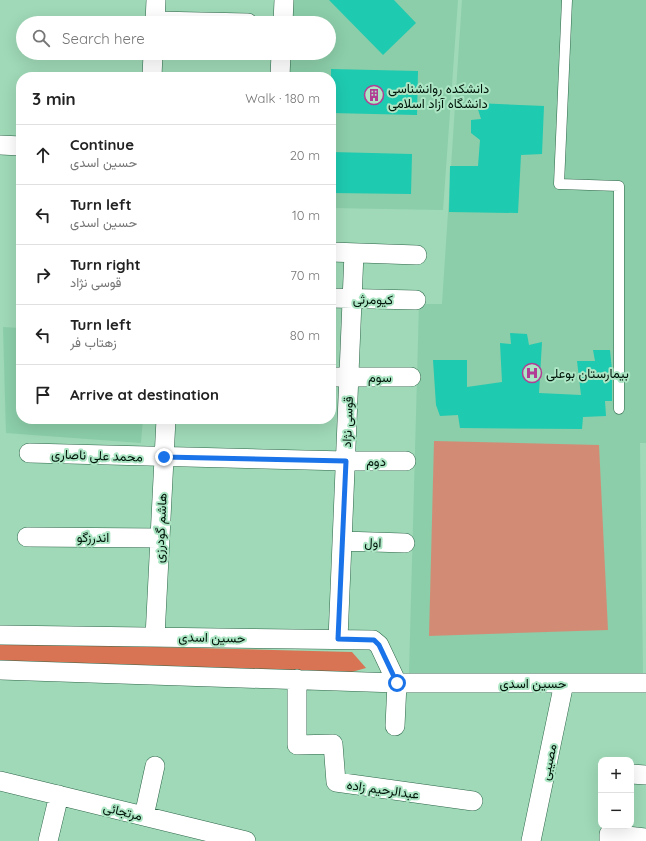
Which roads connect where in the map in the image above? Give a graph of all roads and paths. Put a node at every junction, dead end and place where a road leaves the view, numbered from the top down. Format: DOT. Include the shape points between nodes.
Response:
graph roads {
  1 [pos="156,0"];
  2 [pos="284,0"];
  3 [pos="567,0"];
  4 [pos="155,16"];
  5 [pos="283,16"];
  6 [pos="153,60"];
  7 [pos="281,60"];
  8 [pos="152,72"];
  9 [pos="280,72"];
  10 [pos="0,145"];
  11 [pos="16,146"];
  12 [pos="336,252"];
  13 [pos="354,253"];
  14 [pos="417,255"];
  15 [pos="336,298"];
  16 [pos="352,299"];
  17 [pos="416,300"];
  18 [pos="340,377"];
  19 [pos="411,377"];
  20 [pos="619,409"];
  21 [pos="166,424"];
  22 [pos="29,453"];
  23 [pos="164,457"];
  24 [pos="346,461"];
  25 [pos="406,461"];
  26 [pos="27,537"];
  27 [pos="160,538"];
  28 [pos="342,541"];
  29 [pos="405,543"];
  30 [pos="0,635"];
  31 [pos="155,637"];
  32 [pos="338,639"];
  33 [pos="0,670"];
  34 [pos="297,679"];
  35 [pos="397,683"];
  36 [pos="564,683"];
  37 [pos="646,683"];
  38 [pos="395,726"];
  39 [pos="155,766"];
  40 [pos="634,774"];
  41 [pos="646,775"];
  42 [pos="0,781"];
  43 [pos="59,795"];
  44 [pos="473,801"];
  45 [pos="144,816"];
  46 [pos="199,835"];
  47 [pos="646,838"];
  48 [pos="48,841"];
  49 [pos="246,841"];
  50 [pos="531,841"];
  51 [pos="608,841"];
  1 -- 4 [label="street"];
  2 -- 5 [label="street"];
  3 -- 20 [label="lane" via="559,184 619,186"];
  6 -- 8 [label="street"];
  7 -- 9 [label="street"];
  10 -- 11 [label="street"];
  12 -- 13 [label="street"];
  13 -- 14 [label="street"];
  13 -- 16 [label="street, قوسی نژاد"];
  15 -- 16 [label="street, کیومرثی"];
  16 -- 17 [label="street, کیومرثی"];
  16 -- 18 [label="street, قوسی نژاد"];
  18 -- 19 [label="street, سوم"];
  18 -- 24 [label="street, قوسی نژاد"];
  21 -- 23 [label="street, هاشم گودرزی"];
  22 -- 23 [label="street, محمد علی ناصاری"];
  23 -- 24 [label="street, محمد علی ناصاری"];
  23 -- 27 [label="street, هاشم گودرزی"];
  24 -- 25 [label="street, دوم"];
  24 -- 28 [label="street, قوسی نژاد"];
  26 -- 27 [label="street, اندرزگو"];
  27 -- 31 [label="street, هاشم گودرزی"];
  28 -- 29 [label="street, اول"];
  28 -- 32 [label="street, قوسی نژاد"];
  30 -- 31 [label="street, حسین اسدی"];
  31 -- 32 [label="street, حسین اسدی"];
  32 -- 35 [label="street, حسین اسدی" via="374,640 379,645"];
  33 -- 34 [label="street, حسین اسدی"];
  34 -- 35 [label="street, حسین اسدی"];
  34 -- 44 [label="street, عبدالرحیم زاده" via="297,745 333,744 336,782"];
  35 -- 36 [label="street, حسین اسدی"];
  35 -- 38 [label="street"];
  36 -- 37 [label="street, حسین اسدی"];
  36 -- 50 [label="street, مصیبی"];
  39 -- 45 [label="street"];
  40 -- 41 [label="street"];
  42 -- 43 [label="street, مرتجائی"];
  43 -- 45 [label="street, مرتجائی"];
  43 -- 48 [label="street"];
  45 -- 46 [label="street, مرتجائی"];
  46 -- 49 [label="street, مرتجائی"];
  47 -- 51 [label="street" via="609,834"];
}
